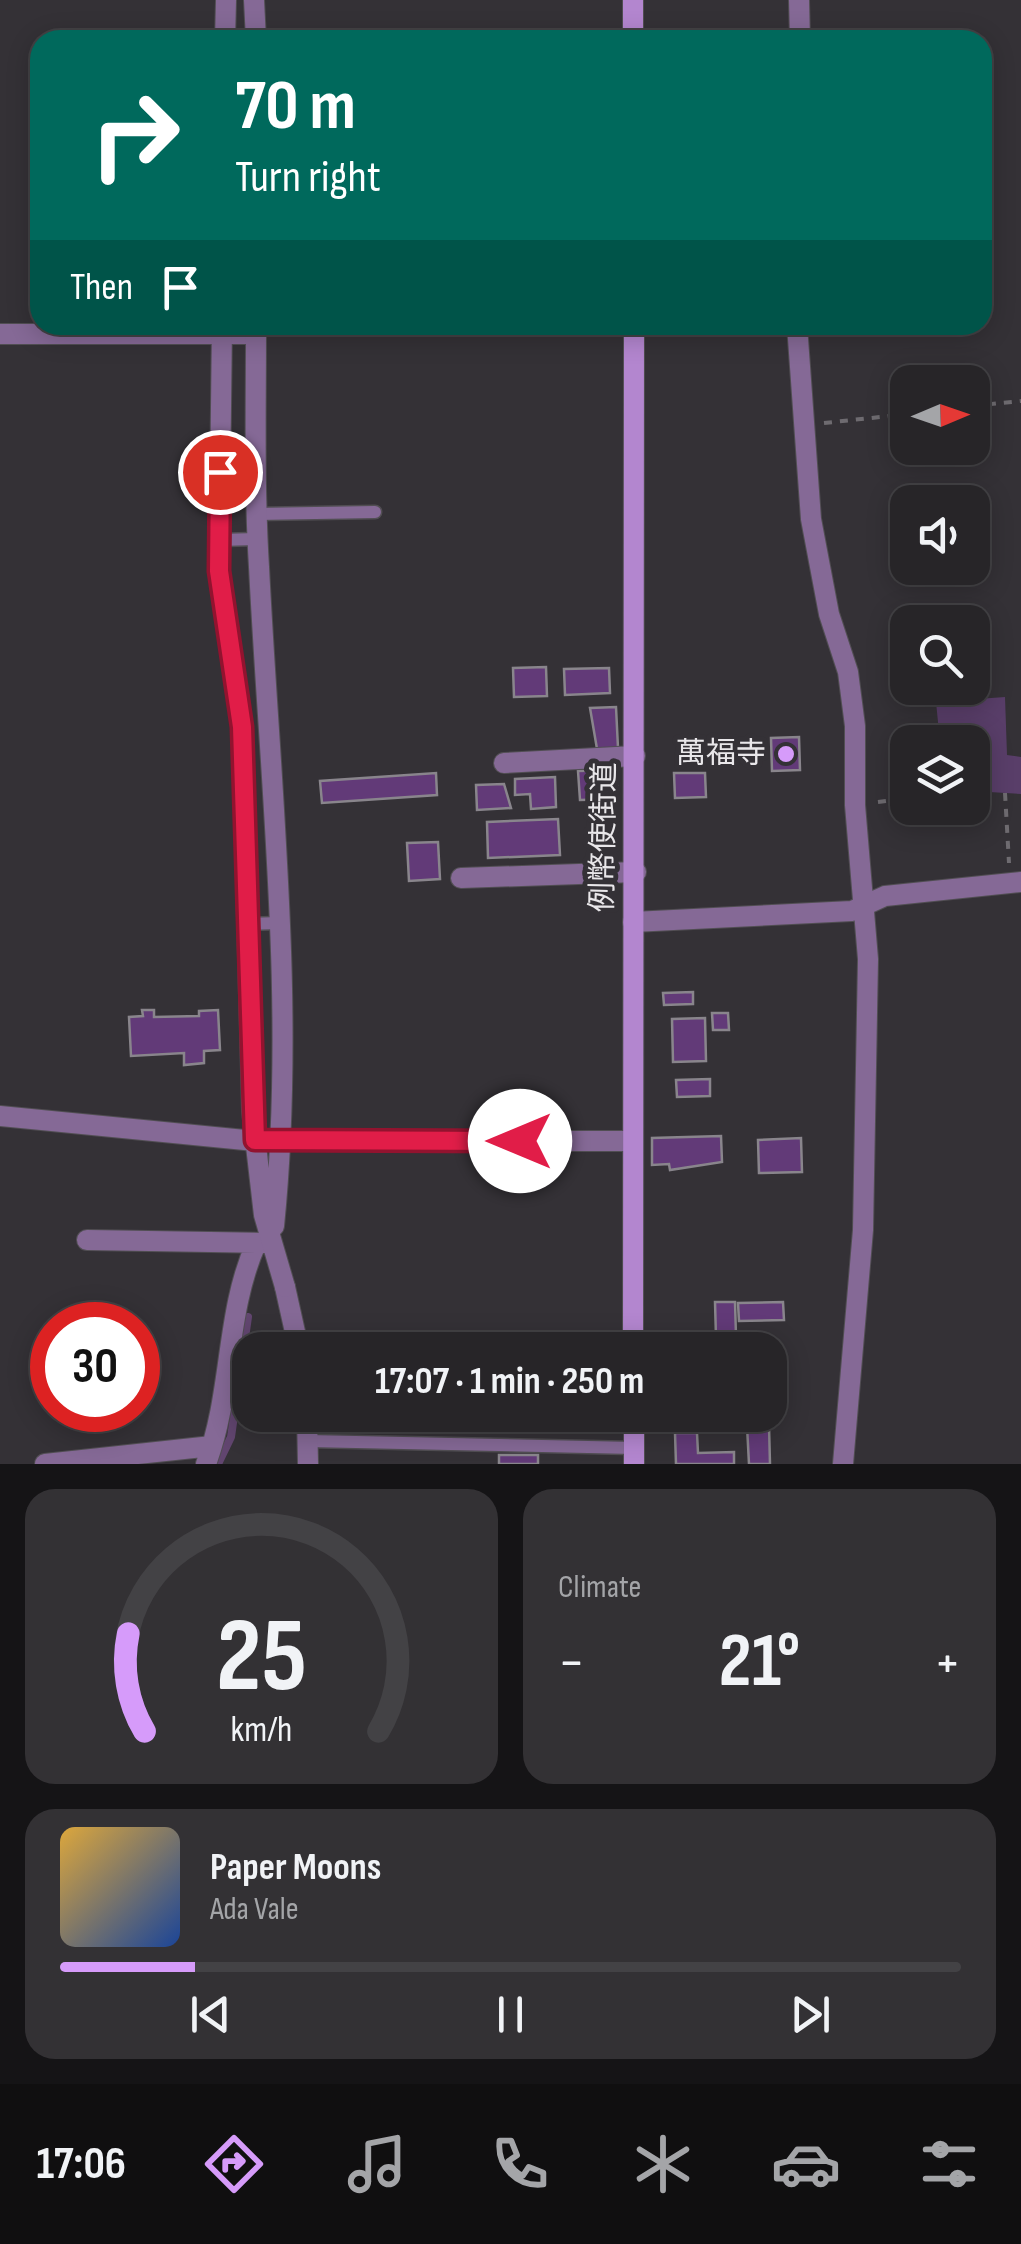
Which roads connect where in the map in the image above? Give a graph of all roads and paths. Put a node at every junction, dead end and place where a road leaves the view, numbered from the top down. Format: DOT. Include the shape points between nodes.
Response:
graph roads {
  1 [pos="226,0"];
  2 [pos="254,0"];
  3 [pos="633,0"];
  4 [pos="799,0"];
  5 [pos="225,30"];
  6 [pos="256,30"];
  7 [pos="633,30"];
  8 [pos="800,30"];
  9 [pos="30,333"];
  10 [pos="0,334"];
  11 [pos="222,335"];
  12 [pos="256,335"];
  13 [pos="634,335"];
  14 [pos="798,335"];
  15 [pos="1021,401"];
  16 [pos="990,404"];
  17 [pos="890,416"];
  18 [pos="804,425"];
  19 [pos="375,512"];
  20 [pos="256,514"];
  21 [pos="257,539"];
  22 [pos="220,540"];
  23 [pos="270,750"];
  24 [pos="243,752"];
  25 [pos="635,756"];
  26 [pos="504,763"];
  27 [pos="1005,793"];
  28 [pos="890,801"];
  29 [pos="855,806"];
  30 [pos="636,872"];
  31 [pos="461,878"];
  32 [pos="1016,883"];
  33 [pos="865,906"];
  34 [pos="634,922"];
  35 [pos="279,923"];
  36 [pos="247,924"];
  37 [pos="0,1116"];
  38 [pos="255,1140"];
  39 [pos="283,1140"];
  40 [pos="632,1141"];
  41 [pos="87,1240"];
  42 [pos="264,1243"];
  43 [pos="295,1332"];
  44 [pos="633,1332"];
  45 [pos="308,1432"];
  46 [pos="308,1441"];
  47 [pos="209,1455"];
  48 [pos="634,1456"];
  49 [pos="45,1464"];
  50 [pos="308,1464"];
  51 [pos="844,1464"];
  1 -- 5 [label="street"];
  2 -- 6 [label="street"];
  3 -- 7 [label="main road"];
  4 -- 8 [label="street"];
  9 -- 10 [label="street"];
  11 -- 22 [label="street"];
  12 -- 20 [label="street"];
  13 -- 25 [label="main road, 例幣使街道"];
  14 -- 18 [label="street"];
  15 -- 16 [label="path"];
  17 -- 18 [label="path"];
  18 -- 29 [label="street" via="811,519 848,672"];
  19 -- 20 [label="lane"];
  20 -- 21 [label="street"];
  21 -- 22 [label="lane"];
  21 -- 23 [label="street"];
  22 -- 24 [label="street"];
  23 -- 24 [label="lane"];
  23 -- 35 [label="street"];
  24 -- 36 [label="street"];
  25 -- 26 [label="street"];
  25 -- 30 [label="main road, 例幣使街道"];
  27 -- 32 [label="path"];
  28 -- 29 [label="path"];
  29 -- 33 [label="street"];
  30 -- 31 [label="street"];
  30 -- 34 [label="main road, 例幣使街道"];
  32 -- 33 [label="street" via="885,896"];
  33 -- 34 [label="street"];
  33 -- 51 [label="street" via="863,1230"];
  34 -- 40 [label="main road, 例幣使街道"];
  35 -- 36 [label="lane"];
  35 -- 39 [label="street"];
  36 -- 38 [label="street"];
  37 -- 38 [label="street"];
  38 -- 39 [label="street"];
  38 -- 42 [label="street"];
  39 -- 40 [label="street"];
  39 -- 42 [label="street"];
  40 -- 44 [label="main road, 例幣使街道"];
  41 -- 42 [label="street"];
  42 -- 43 [label="street" via="285,1287"];
  42 -- 47 [label="street" via="245,1268 222,1417"];
  45 -- 46 [label="street"];
  46 -- 48 [label="lane"];
  46 -- 50 [label="street"];
  47 -- 49 [label="street"];
}
